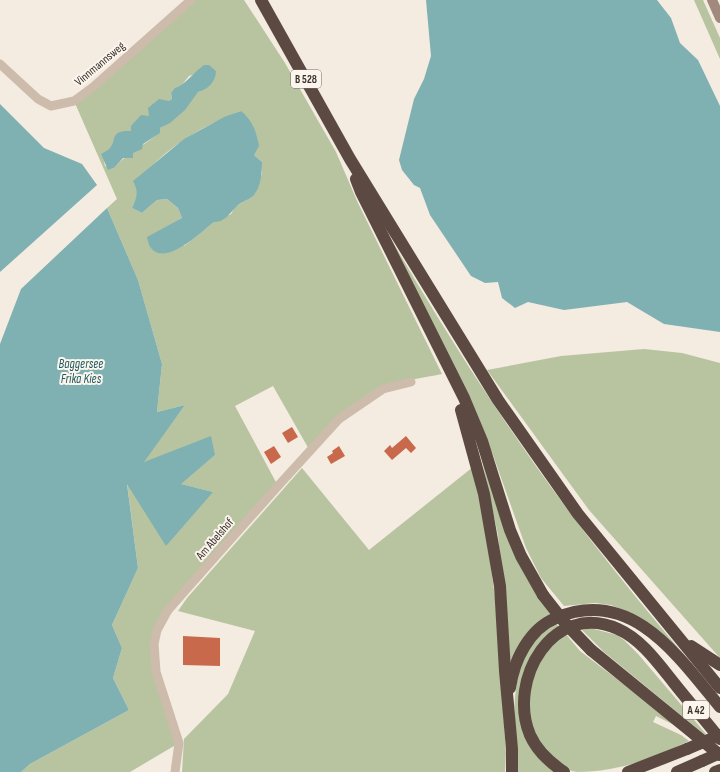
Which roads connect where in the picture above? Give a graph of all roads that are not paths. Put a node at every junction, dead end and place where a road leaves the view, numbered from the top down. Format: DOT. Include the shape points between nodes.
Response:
graph roads {
  1 [pos="191,0"];
  2 [pos="261,0"];
  3 [pos="712,0"];
  4 [pos="720,18"];
  5 [pos="0,64"];
  6 [pos="350,159"];
  7 [pos="436,344"];
  8 [pos="411,382"];
  9 [pos="673,632"];
  10 [pos="720,666"];
  11 [pos="720,688"];
  12 [pos="720,707"];
  13 [pos="509,714"];
  14 [pos="720,735"];
  15 [pos="720,739"];
  16 [pos="720,754"];
  17 [pos="720,770"];
  18 [pos="175,772"];
  19 [pos="512,772"];
  20 [pos="564,772"];
  21 [pos="628,772"];
  22 [pos="677,772"];
  23 [pos="715,772"];
  1 -- 5 [label="street, Vinnmannsweg" via="74,101 50,106 38,99"];
  2 -- 6 [label="highway, B 528"];
  3 -- 4 [label="street"];
  6 -- 7 [label="highway" via="361,192"];
  6 -- 9 [label="highway" via="502,407 578,514"];
  7 -- 13 [label="highway" via="463,415 492,531 500,586"];
  7 -- 16 [label="highway, bridge" via="458,384 482,441 510,530 521,556 543,595 591,650"];
  8 -- 18 [label="street, Am Abelshof" via="383,389 339,419 168,610 157,630 154,644 156,672 179,743"];
  9 -- 10 [label="highway"];
  9 -- 11 [label="highway"];
  12 -- 13 [label="highway" via="674,653 653,634 630,618 611,610 589,609 569,612 547,621 530,637 519,656 512,676"];
  13 -- 19 [label="highway"];
  14 -- 21 [label="highway, bridge"];
  15 -- 20 [label="highway, A 42" via="643,647 618,629 594,623 567,628 554,635 541,648 526,681 524,700 525,719 530,735 544,757"];
  16 -- 22 [label="highway, bridge"];
  17 -- 23 [label="highway"];
}
